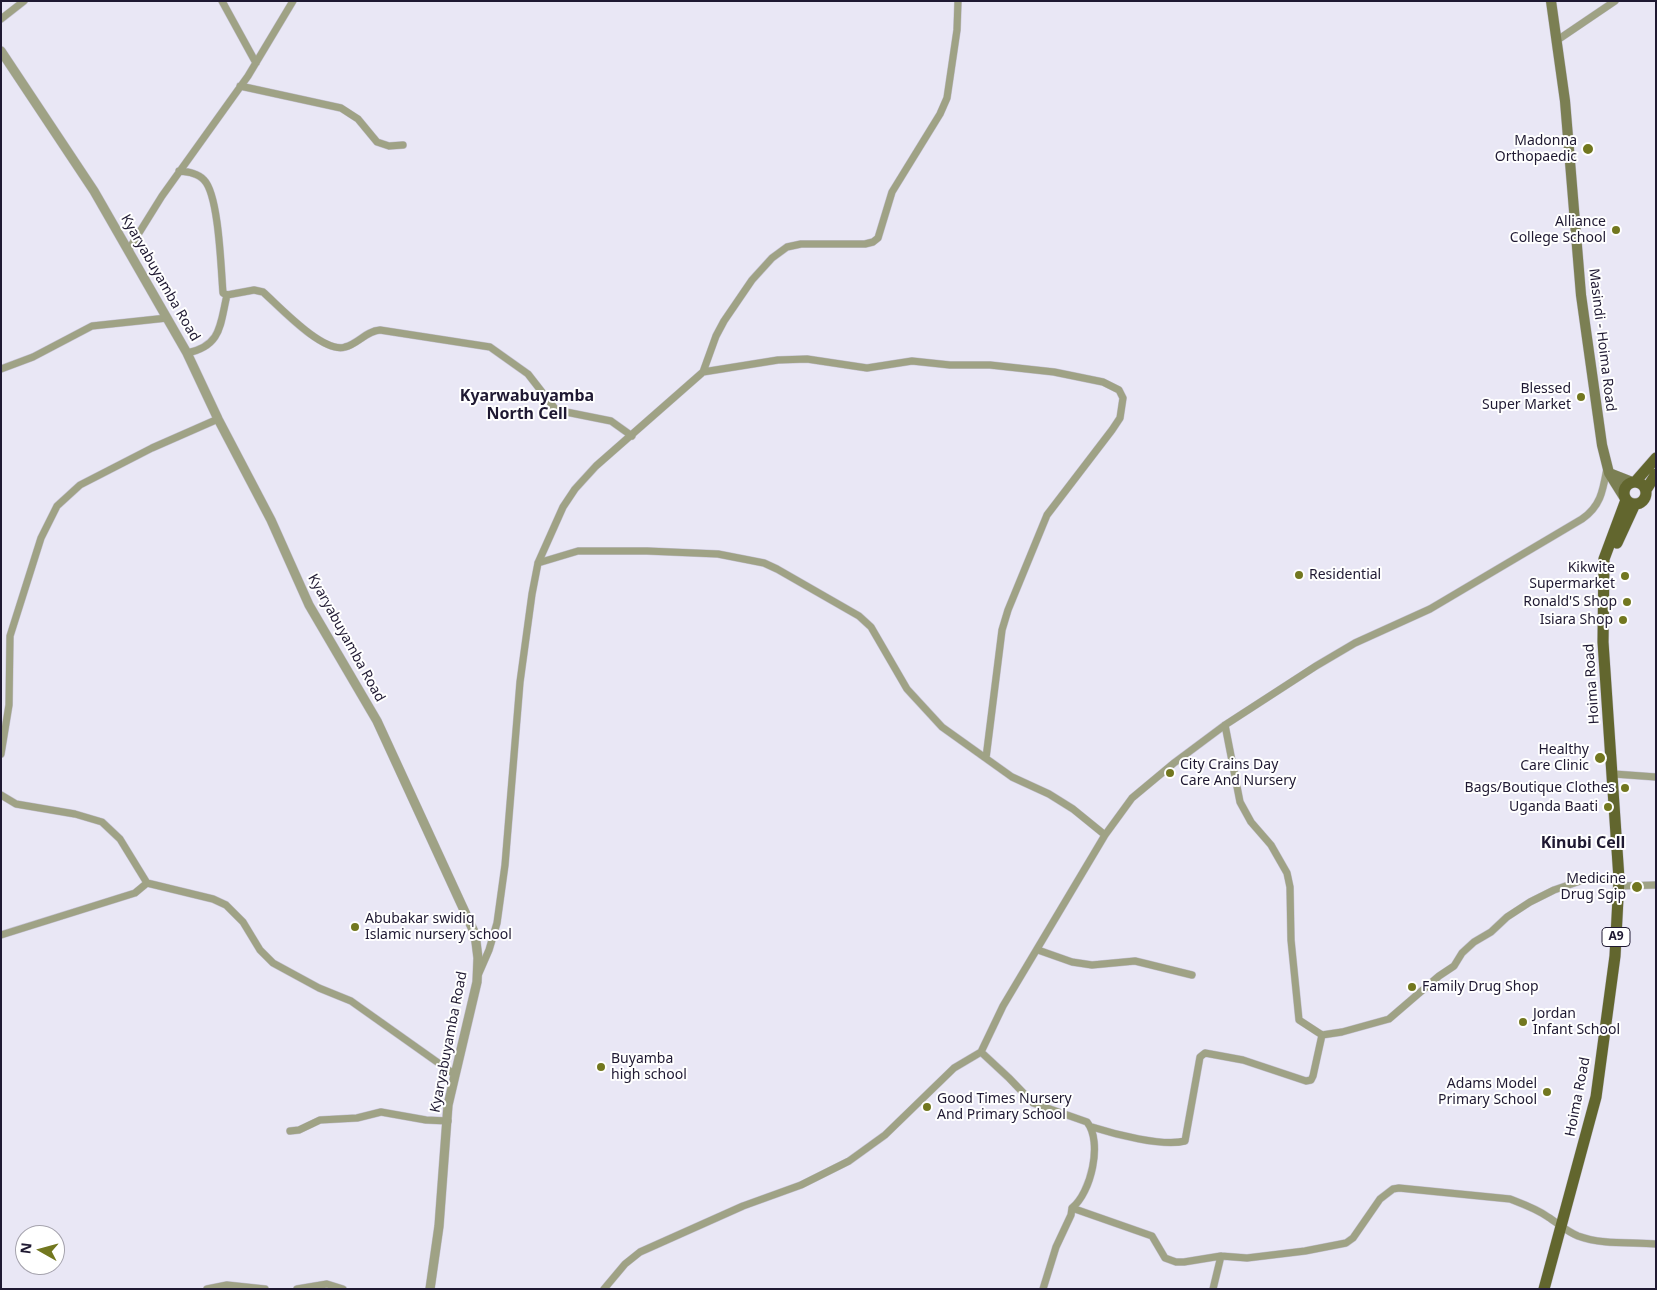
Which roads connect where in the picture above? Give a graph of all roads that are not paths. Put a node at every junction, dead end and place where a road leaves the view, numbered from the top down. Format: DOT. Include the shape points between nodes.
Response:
graph roads {
  1 [pos="24,1"];
  2 [pos="222,1"];
  3 [pos="293,1"];
  4 [pos="958,1"];
  5 [pos="1551,1"];
  6 [pos="1615,1"];
  7 [pos="1,19"];
  8 [pos="1556,41"];
  9 [pos="1,51"];
  10 [pos="256,63"];
  11 [pos="240,86"];
  12 [pos="403,145"];
  13 [pos="180,171"];
  14 [pos="129,249"];
  15 [pos="227,294"];
  16 [pos="167,318"];
  17 [pos="187,353"];
  18 [pos="1,369"];
  19 [pos="703,372"];
  20 [pos="218,419"];
  21 [pos="632,436"];
  22 [pos="1656,458"];
  23 [pos="1608,468"];
  24 [pos="1656,474"];
  25 [pos="1633,482"];
  26 [pos="1646,490"];
  27 [pos="1628,500"];
  28 [pos="538,563"];
  29 [pos="1225,725"];
  30 [pos="1,754"];
  31 [pos="986,758"];
  32 [pos="1614,774"];
  33 [pos="1656,777"];
  34 [pos="1,795"];
  35 [pos="1105,835"];
  36 [pos="147,882"];
  37 [pos="1619,882"];
  38 [pos="1656,885"];
  39 [pos="1,935"];
  40 [pos="1038,950"];
  41 [pos="1192,975"];
  42 [pos="477,982"];
  43 [pos="1322,1035"];
  44 [pos="981,1052"];
  45 [pos="454,1074"];
  46 [pos="448,1121"];
  47 [pos="1092,1128"];
  48 [pos="290,1131"];
  49 [pos="1072,1208"];
  50 [pos="1561,1228"];
  51 [pos="1656,1244"];
  52 [pos="1221,1256"];
  53 [pos="208,1289"];
  54 [pos="265,1289"];
  55 [pos="297,1289"];
  56 [pos="343,1289"];
  57 [pos="430,1289"];
  58 [pos="604,1289"];
  59 [pos="1043,1289"];
  60 [pos="1213,1289"];
  61 [pos="1544,1289"];
  1 -- 7 [label="street"];
  2 -- 10 [label="street"];
  3 -- 10 [label="street"];
  4 -- 19 [label="street" via="947,98 892,192 878,238 865,244 801,244 787,247 772,258 752,280 724,321"];
  5 -- 8 [label="main road, Masindi - Hoima Road"];
  6 -- 8 [label="street"];
  8 -- 23 [label="main road, Masindi - Hoima Road" via="1565,101 1581,296"];
  9 -- 14 [label="street, Kyaryabuyamba Road"];
  10 -- 11 [label="street"];
  11 -- 12 [label="street" via="341,108 358,119 377,142 389,146"];
  11 -- 13 [label="street"];
  13 -- 14 [label="street"];
  13 -- 15 [label="street" via="191,172 204,179 211,192 223,293"];
  14 -- 16 [label="street, Kyaryabuyamba Road"];
  15 -- 17 [label="street" via="212,342"];
  15 -- 21 [label="street" via="263,292 319,340 335,348 344,348 380,330 490,346 528,374 556,410 611,422"];
  16 -- 17 [label="street, Kyaryabuyamba Road"];
  16 -- 18 [label="street" via="92,326 33,357"];
  17 -- 20 [label="street, Kyaryabuyamba Road"];
  19 -- 21 [label="street"];
  19 -- 31 [label="street" via="778,360 807,359 867,368 912,361 1054,372 1103,382 1119,390 1123,398 1120,418 1047,515 1008,610 1002,630"];
  20 -- 30 [label="street" via="80,485 57,506 41,538 10,636 9,705"];
  20 -- 42 [label="street, Kyaryabuyamba Road" via="271,520 309,605 378,721 459,896 475,934"];
  21 -- 28 [label="street" via="596,466 575,489 563,507"];
  22 -- 25 [label="main road, A9"];
  23 -- 25 [label="main road"];
  23 -- 27 [label="main road, Masindi - Hoima Road"];
  23 -- 29 [label="street" via="1596,506 1582,519 1430,609 1355,644"];
  24 -- 26 [label="main road, A9"];
  25 -- 26 [label="main road" via="1642,484"];
  25 -- 27 [label="main road, A9" via="1624,490"];
  26 -- 27 [label="main road, A9" via="1644,500"];
  27 -- 32 [label="main road, Hoima Road / A9" via="1605,578 1604,652"];
  28 -- 31 [label="street" via="578,551 647,551 718,554 764,563 859,616 872,627 908,689 942,727"];
  28 -- 42 [label="street" via="520,682 497,923"];
  29 -- 35 [label="street" via="1132,798"];
  29 -- 43 [label="street" via="1240,802 1287,872 1290,940 1299,1020"];
  31 -- 35 [label="street" via="1012,778 1073,809"];
  32 -- 33 [label="street"];
  32 -- 37 [label="main road, Hoima Road / A9"];
  34 -- 36 [label="street" via="16,804 102,822 120,839"];
  35 -- 40 [label="street"];
  36 -- 39 [label="street" via="135,893"];
  36 -- 45 [label="street" via="226,905 273,963 351,1001"];
  37 -- 38 [label="street"];
  37 -- 43 [label="street" via="1589,878 1530,902 1474,942 1454,966 1389,1019"];
  37 -- 50 [label="main road, Hoima Road / A9" via="1615,956 1596,1096"];
  40 -- 41 [label="street" via="1072,962 1092,965 1134,961"];
  40 -- 44 [label="street"];
  42 -- 45 [label="street, Kyaryabuyamba Road"];
  43 -- 47 [label="street" via="1313,1076 1306,1081 1243,1060 1205,1053 1200,1057 1185,1141 1119,1136"];
  44 -- 47 [label="street" via="1033,1103 1087,1122"];
  44 -- 58 [label="street" via="954,1068 885,1136 849,1161 801,1185 743,1206 640,1252"];
  45 -- 46 [label="street, Kyaryabuyamba Road"];
  46 -- 48 [label="street" via="381,1112 356,1118 320,1120"];
  46 -- 57 [label="street, Kyaryabuyamba Road" via="440,1226"];
  47 -- 49 [label="street" via="1093,1159 1087,1188 1080,1202"];
  49 -- 52 [label="street" via="1152,1236 1170,1261"];
  49 -- 59 [label="street"];
  50 -- 51 [label="street" via="1597,1241"];
  50 -- 52 [label="street" via="1549,1217 1510,1199 1399,1188 1380,1198 1353,1238 1346,1243 1247,1258"];
  50 -- 61 [label="main road, Hoima Road / A9"];
  52 -- 60 [label="street"];
  53 -- 54 [label="street" via="227,1285"];
  55 -- 56 [label="street" via="327,1284"];
}
